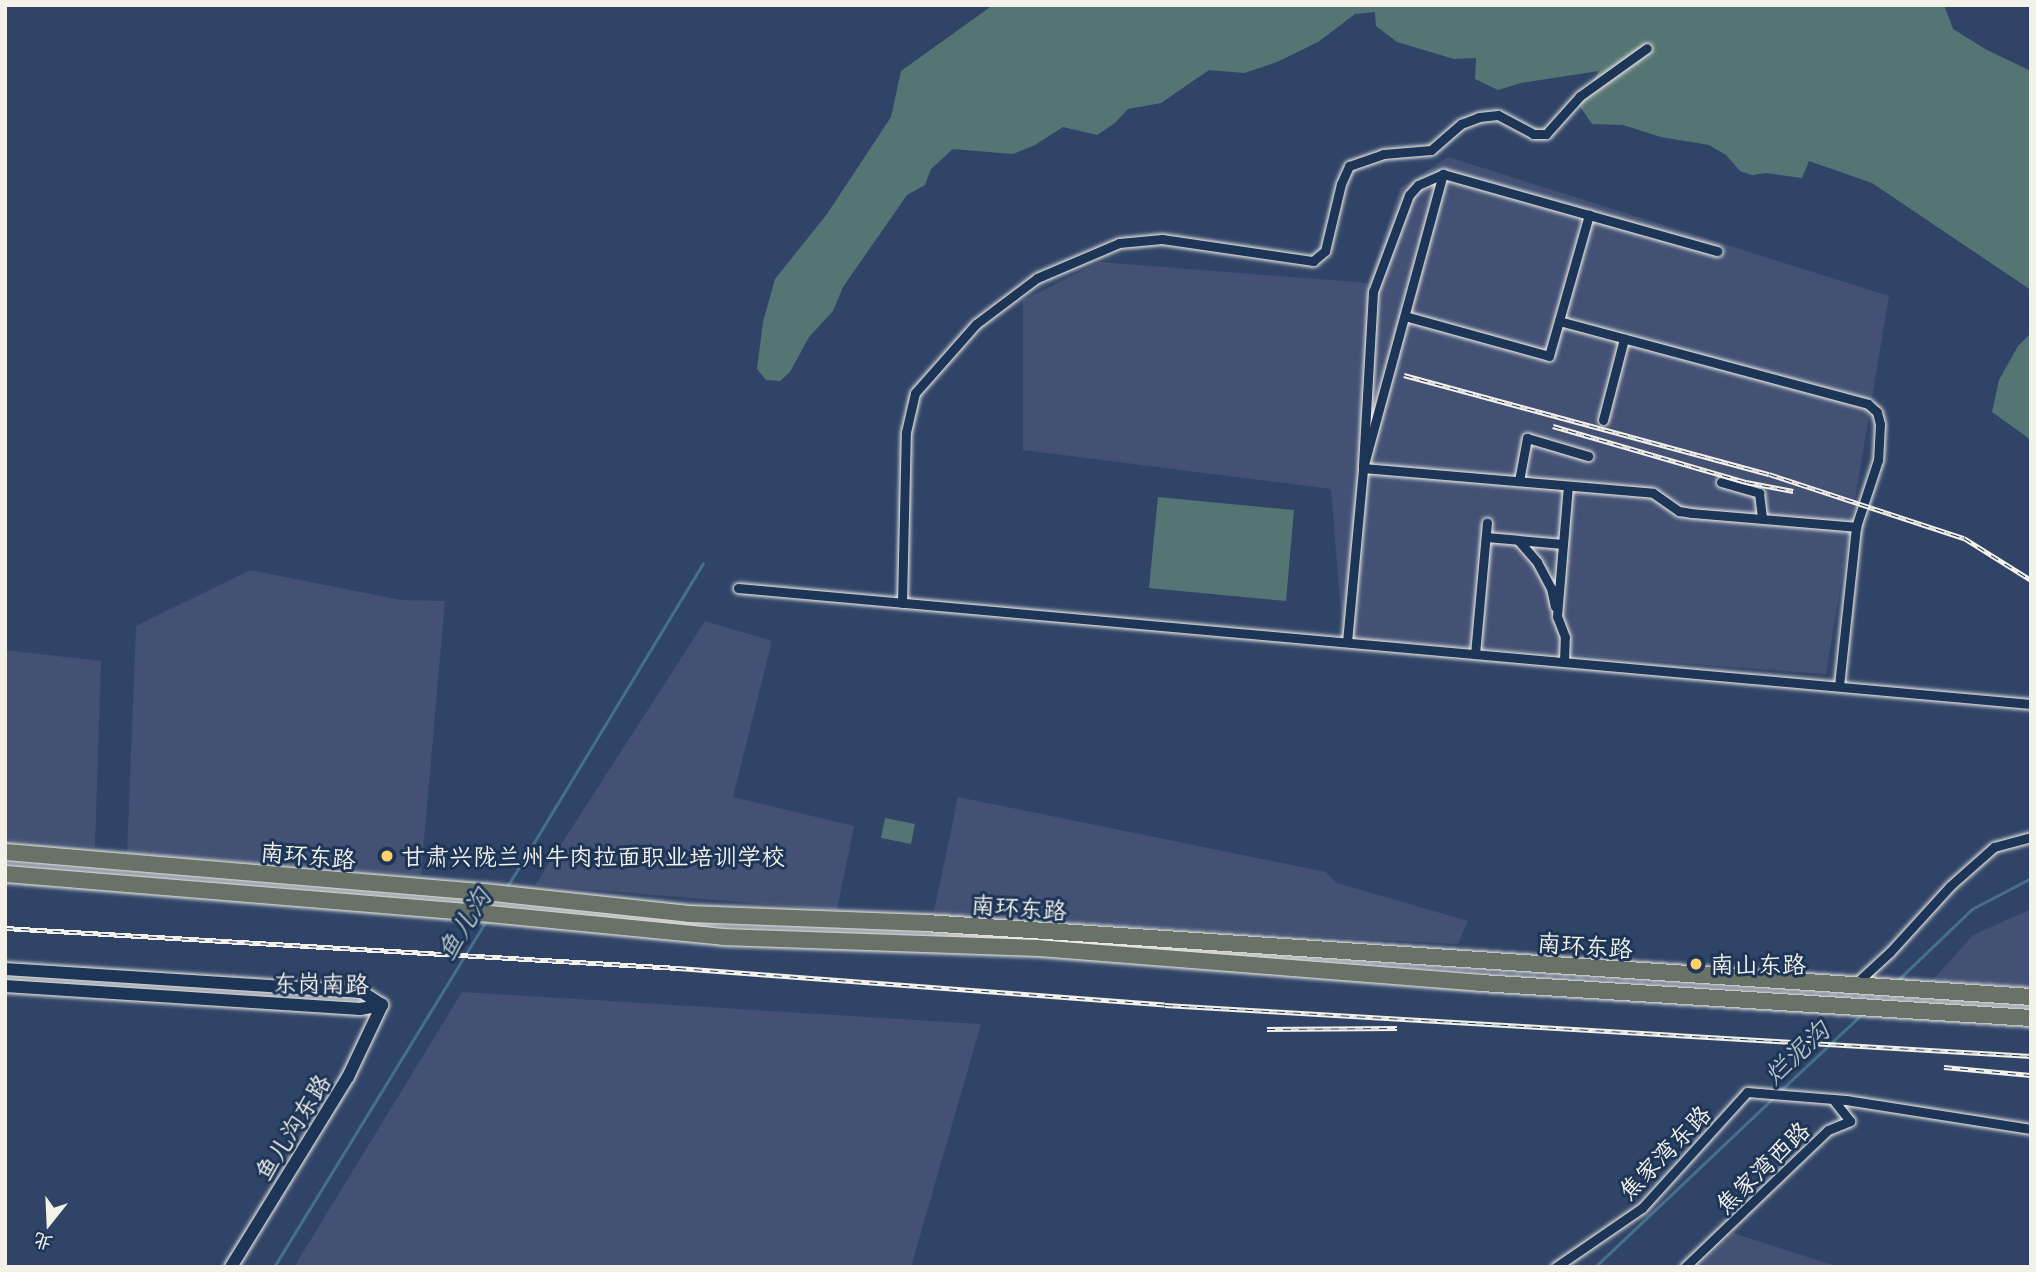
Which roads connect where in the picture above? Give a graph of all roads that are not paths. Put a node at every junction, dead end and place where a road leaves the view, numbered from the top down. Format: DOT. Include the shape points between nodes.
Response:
graph roads {
  1 [pos="1647,48"];
  2 [pos="1443,174"];
  3 [pos="1589,215"];
  4 [pos="1717,251"];
  5 [pos="1405,316"];
  6 [pos="1559,321"];
  7 [pos="1624,339"];
  8 [pos="1603,420"];
  9 [pos="1588,456"];
  10 [pos="1363,468"];
  11 [pos="1518,481"];
  12 [pos="1721,482"];
  13 [pos="1568,485"];
  14 [pos="1762,519"];
  15 [pos="1487,523"];
  16 [pos="1856,527"];
  17 [pos="1486,537"];
  18 [pos="1518,540"];
  19 [pos="1563,544"];
  20 [pos="738,588"];
  21 [pos="902,603"];
  22 [pos="1557,616"];
  23 [pos="1347,642"];
  24 [pos="1475,654"];
  25 [pos="1564,662"];
  26 [pos="1839,686"];
  27 [pos="2031,704"];
  28 [pos="2031,837"];
  29 [pos="5,852"];
  30 [pos="5,874"];
  31 [pos="724,916"];
  32 [pos="723,937"];
  33 [pos="5,969"];
  34 [pos="5,986"];
  35 [pos="1858,988"];
  36 [pos="2031,998"];
  37 [pos="382,1006"];
  38 [pos="2031,1018"];
  39 [pos="1833,1099"];
  40 [pos="2031,1129"];
  41 [pos="231,1267"];
  42 [pos="1556,1267"];
  43 [pos="1685,1267"];
  1 -- 21 [label="street" via="1580,96 1546,134 1533,134 1498,115 1479,117 1461,124 1431,150 1383,154 1349,166 1325,251 1313,261 1162,239 1119,243 1037,278 976,324 915,393 906,432"];
  2 -- 3 [label="street"];
  2 -- 5 [label="street"];
  2 -- 10 [label="street" via="1409,195 1373,292"];
  3 -- 4 [label="street"];
  3 -- 6 [label="street"];
  5 -- 6 [label="street" via="1549,356"];
  5 -- 10 [label="street"];
  6 -- 7 [label="street"];
  7 -- 8 [label="street"];
  7 -- 16 [label="street" via="1873,407 1879,418 1878,460"];
  9 -- 11 [label="street" via="1527,438"];
  10 -- 11 [label="street"];
  10 -- 23 [label="street"];
  11 -- 13 [label="street"];
  12 -- 14 [label="street" via="1759,493"];
  13 -- 14 [label="street" via="1653,493 1679,511"];
  13 -- 19 [label="street"];
  14 -- 16 [label="street"];
  15 -- 17 [label="street"];
  16 -- 26 [label="street"];
  17 -- 18 [label="street"];
  17 -- 24 [label="street"];
  18 -- 19 [label="street"];
  18 -- 22 [label="street" via="1551,588"];
  19 -- 22 [label="street"];
  20 -- 21 [label="street"];
  21 -- 23 [label="street"];
  22 -- 25 [label="street" via="1565,637"];
  23 -- 24 [label="street"];
  24 -- 25 [label="street"];
  25 -- 26 [label="street"];
  26 -- 27 [label="street"];
  28 -- 35 [label="street" via="1994,847 1950,886"];
  29 -- 31 [label="highway, 南环东路"];
  30 -- 32 [label="highway, 南环东路" via="480,912"];
  31 -- 32 [label="highway"];
  31 -- 35 [label="highway, 南环东路" via="926,923"];
  32 -- 38 [label="highway, 南环东路" via="1038,947"];
  33 -- 37 [label="street, 东岗南路" via="362,992"];
  34 -- 37 [label="street, 东岗南路" via="360,1009"];
  35 -- 36 [label="highway, 南环东路"];
  37 -- 41 [label="street, 鱼儿沟东路" via="348,1077"];
  39 -- 40 [label="street"];
  39 -- 42 [label="street, 焦家湾东路" via="1747,1091 1642,1208"];
  39 -- 43 [label="street, 焦家湾西路" via="1850,1121 1828,1130"];
}
